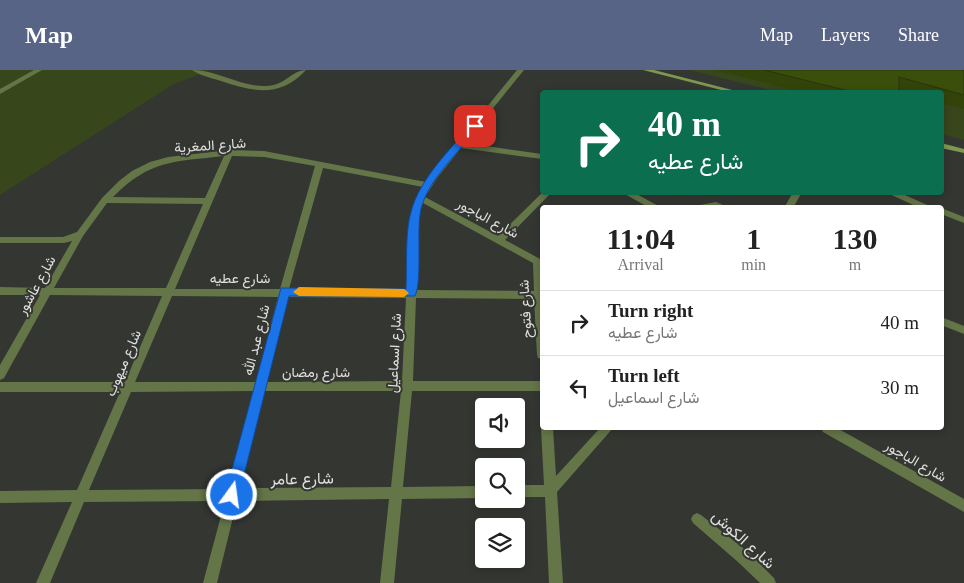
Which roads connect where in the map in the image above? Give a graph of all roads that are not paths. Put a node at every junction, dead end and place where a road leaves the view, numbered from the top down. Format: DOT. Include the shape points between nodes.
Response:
graph roads {
  1 [pos="39,70"];
  2 [pos="195,70"];
  3 [pos="303,70"];
  4 [pos="521,70"];
  5 [pos="646,70"];
  6 [pos="728,90"];
  7 [pos="0,92"];
  8 [pos="459,145"];
  9 [pos="944,146"];
  10 [pos="964,151"];
  11 [pos="229,153"];
  12 [pos="540,157"];
  13 [pos="320,164"];
  14 [pos="428,185"];
  15 [pos="545,195"];
  16 [pos="631,195"];
  17 [pos="897,195"];
  18 [pos="420,198"];
  19 [pos="105,200"];
  20 [pos="208,201"];
  21 [pos="652,205"];
  22 [pos="922,205"];
  23 [pos="944,212"];
  24 [pos="964,220"];
  25 [pos="80,234"];
  26 [pos="0,240"];
  27 [pos="500,240"];
  28 [pos="540,262"];
  29 [pos="0,290"];
  30 [pos="49,291"];
  31 [pos="169,291"];
  32 [pos="284,291"];
  33 [pos="411,293"];
  34 [pos="539,295"];
  35 [pos="540,315"];
  36 [pos="944,321"];
  37 [pos="964,330"];
  38 [pos="0,375"];
  39 [pos="407,386"];
  40 [pos="540,386"];
  41 [pos="0,387"];
  42 [pos="128,387"];
  43 [pos="260,387"];
  44 [pos="547,430"];
  45 [pos="605,430"];
  46 [pos="844,432"];
  47 [pos="525,491"];
  48 [pos="550,491"];
  49 [pos="475,492"];
  50 [pos="396,493"];
  51 [pos="232,495"];
  52 [pos="80,496"];
  53 [pos="0,497"];
  54 [pos="964,506"];
  55 [pos="696,519"];
  56 [pos="42,583"];
  57 [pos="210,583"];
  58 [pos="387,583"];
  59 [pos="556,583"];
  60 [pos="768,583"];
  1 -- 7 [label="street"];
  2 -- 3 [label="street" via="267,90 280,87"];
  4 -- 8 [label="street, شارع اسماعيل"];
  5 -- 6 [label="street"];
  8 -- 12 [label="street"];
  8 -- 14 [label="street, شارع اسماعيل"];
  9 -- 10 [label="street"];
  11 -- 13 [label="street, شارع المغرية" via="264,154"];
  11 -- 19 [label="street, شارع المغرية" via="153,164 122,183"];
  11 -- 20 [label="street, شارع ميهوب"];
  13 -- 14 [label="street, شارع المغرية"];
  13 -- 32 [label="street, شارع عبد الله"];
  14 -- 18 [label="street, شارع اسماعيل"];
  15 -- 27 [label="street"];
  16 -- 21 [label="street"];
  17 -- 22 [label="street"];
  18 -- 27 [label="street, شارع الباجور"];
  18 -- 33 [label="street, شارع اسماعيل" via="415,214"];
  19 -- 20 [label="street"];
  19 -- 25 [label="street, شارع المغرية"];
  20 -- 31 [label="street, شارع ميهوب"];
  23 -- 24 [label="street"];
  25 -- 26 [label="street" via="64,240"];
  25 -- 30 [label="street, شارع عاشور"];
  27 -- 28 [label="street, شارع الباجور"];
  28 -- 34 [label="street, شارع فتوح"];
  29 -- 30 [label="street, شارع عطيه"];
  30 -- 31 [label="street, شارع عطيه"];
  30 -- 38 [label="street, شارع عاشور"];
  31 -- 32 [label="street, شارع عطيه"];
  31 -- 42 [label="street, شارع ميهوب"];
  32 -- 33 [label="street, شارع عطيه"];
  32 -- 43 [label="street, شارع عبد الله"];
  33 -- 34 [label="street, شارع عطيه"];
  33 -- 39 [label="street, شارع اسماعيل"];
  34 -- 35 [label="street, شارع فتوح"];
  36 -- 37 [label="street"];
  39 -- 40 [label="street, شارع رمضان"];
  39 -- 43 [label="street, شارع رمضان"];
  39 -- 50 [label="street, شارع اسماعيل"];
  41 -- 42 [label="street, شارع رمضان"];
  42 -- 43 [label="street, شارع رمضان"];
  42 -- 52 [label="street, شارع ميهوب"];
  43 -- 51 [label="street, شارع عبد الله"];
  44 -- 48 [label="street"];
  45 -- 48 [label="street"];
  46 -- 54 [label="street, شارع الباجور"];
  47 -- 48 [label="street"];
  48 -- 59 [label="street"];
  49 -- 50 [label="street, شارع عامر"];
  50 -- 51 [label="street, شارع عامر"];
  50 -- 58 [label="street, شارع اسماعيل"];
  51 -- 52 [label="street, شارع عامر"];
  51 -- 57 [label="street, شارع عبد الله"];
  52 -- 53 [label="street, شارع عامر"];
  52 -- 56 [label="street, شارع ميهوب"];
  55 -- 60 [label="street, شارع الكوش" via="744,557"];
}
